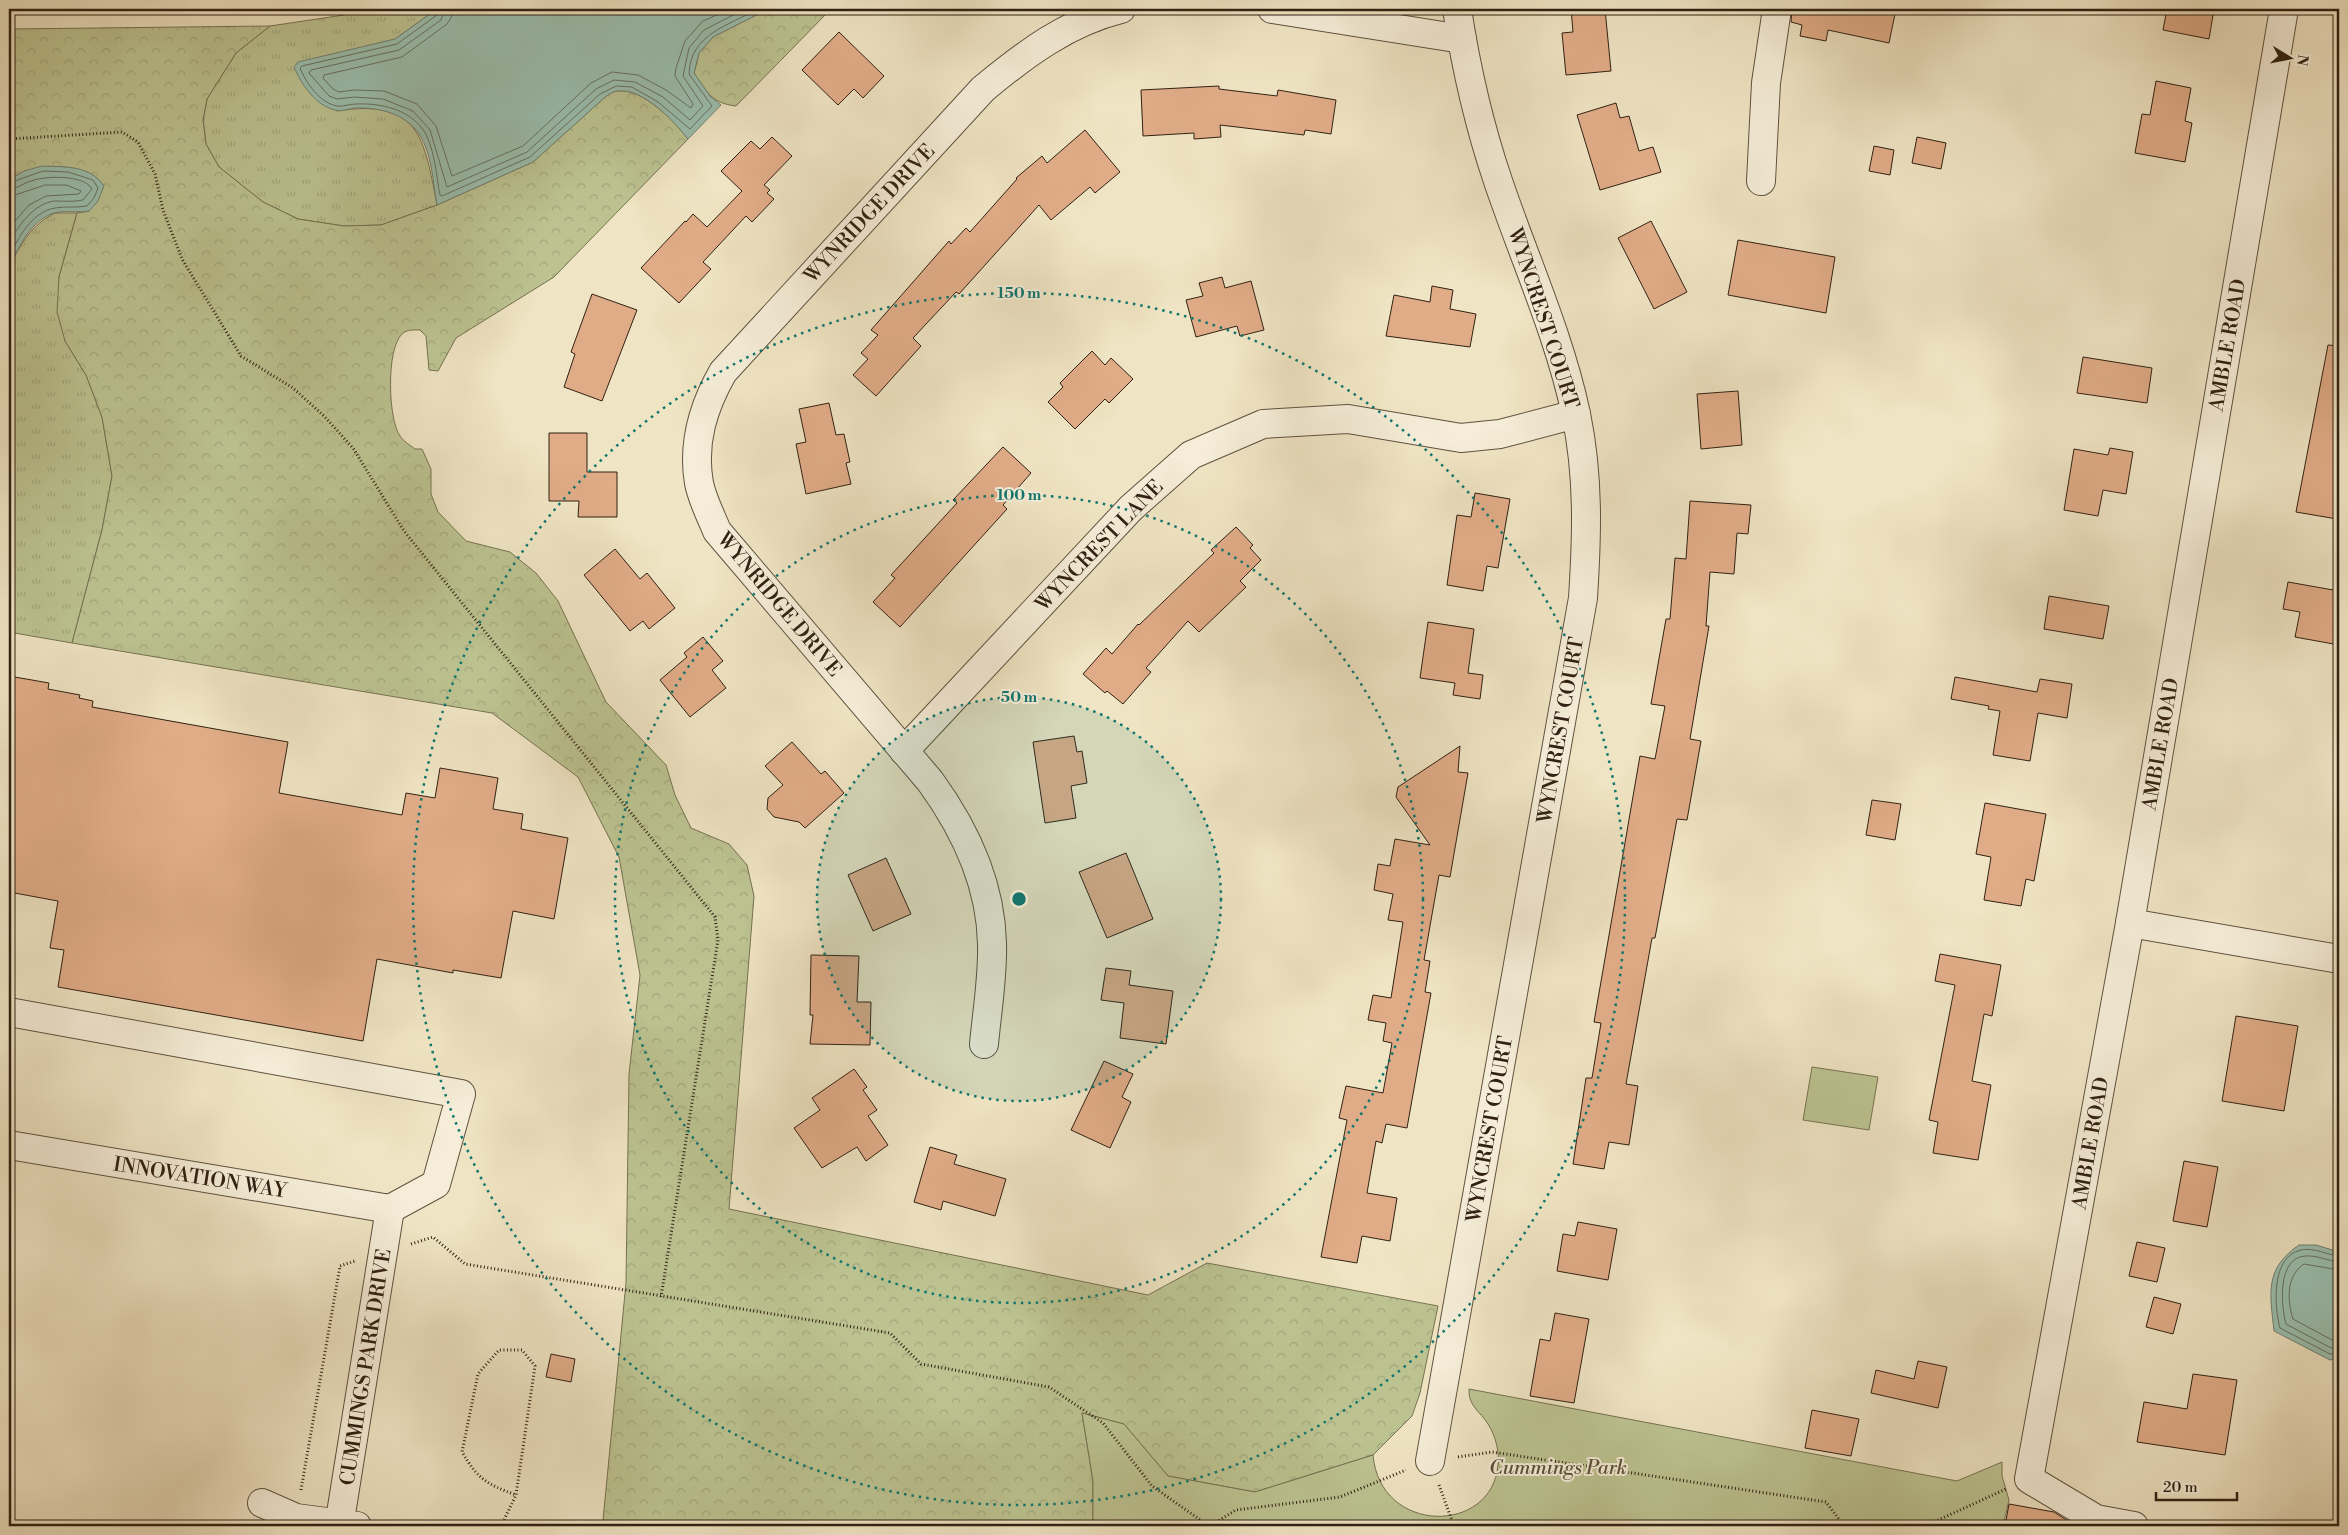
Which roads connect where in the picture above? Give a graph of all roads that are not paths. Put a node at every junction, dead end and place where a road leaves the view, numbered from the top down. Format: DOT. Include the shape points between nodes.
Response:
graph roads {
  1 [pos="1121,9"];
  2 [pos="1272,9"];
  3 [pos="1457,9"];
  4 [pos="1777,9"];
  5 [pos="2284,9"];
  6 [pos="1462,39"];
  7 [pos="1761,181"];
  8 [pos="1576,414"];
  9 [pos="904,751"];
  10 [pos="2130,923"];
  11 [pos="2339,959"];
  12 [pos="9,1012"];
  13 [pos="984,1044"];
  14 [pos="9,1145"];
  15 [pos="390,1209"];
  16 [pos="1430,1461"];
  17 [pos="262,1503"];
  18 [pos="346,1525"];
  19 [pos="2134,1526"];
  1 -- 9 [label="street, WYNRIDGE DRIVE" via="1100,14 1055,35 1022,56 983,88 723,372 708,398 699,426 696,455 699,485 716,531"];
  2 -- 6 [label="street"];
  3 -- 6 [label="street, WYNCREST COURT"];
  4 -- 7 [label="street" via="1766,83"];
  5 -- 10 [label="street, AMBLE ROAD"];
  6 -- 8 [label="street, WYNCREST COURT" via="1475,107 1562,360"];
  8 -- 9 [label="street, WYNCREST LANE" via="1500,434 1461,438 1348,419 1263,424 1191,455 1130,508"];
  8 -- 16 [label="street, WYNCREST COURT" via="1588,525 1583,598"];
  9 -- 13 [label="street, WYNRIDGE DRIVE" via="952,811 974,856 986,896 992,944"];
  10 -- 11 [label="street"];
  10 -- 19 [label="street, AMBLE ROAD" via="2029,1479 2096,1519"];
  12 -- 15 [label="street" via="461,1094 436,1184"];
  14 -- 15 [label="street, INNOVATION WAY"];
  15 -- 18 [label="street, CUMMINGS PARK DRIVE"];
  17 -- 18 [label="street" via="296,1518"];
}
